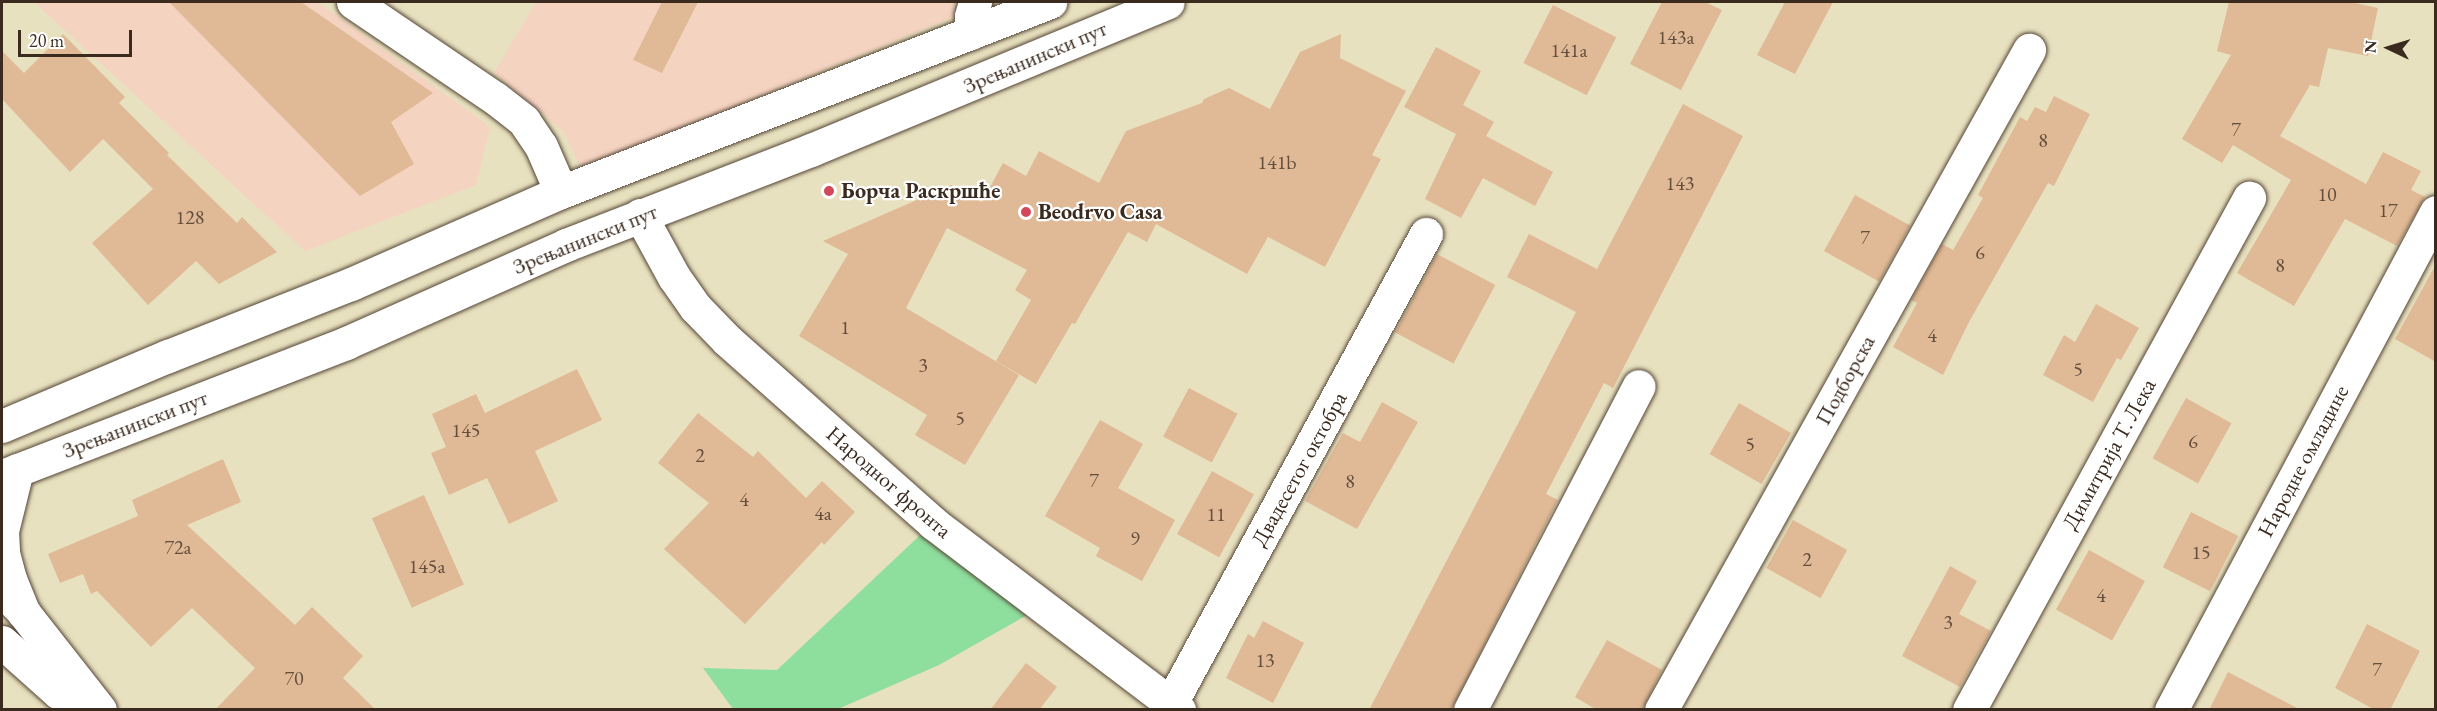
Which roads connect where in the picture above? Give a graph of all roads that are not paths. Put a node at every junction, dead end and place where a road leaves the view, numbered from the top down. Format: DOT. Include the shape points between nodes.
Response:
graph roads {
  1 [pos="353,2"];
  2 [pos="1050,2"];
  3 [pos="1168,2"];
  4 [pos="973,17"];
  5 [pos="2029,51"];
  6 [pos="561,192"];
  7 [pos="2249,198"];
  8 [pos="2436,212"];
  9 [pos="640,215"];
  10 [pos="1426,234"];
  11 [pos="1640,386"];
  12 [pos="2,426"];
  13 [pos="9,473"];
  14 [pos="2,590"];
  15 [pos="24,613"];
  16 [pos="2,642"];
  17 [pos="1175,706"];
  18 [pos="84,710"];
  19 [pos="100,710"];
  20 [pos="1470,710"];
  21 [pos="1661,710"];
  22 [pos="1969,710"];
  23 [pos="2171,710"];
  1 -- 6 [label="street" via="524,122 542,146"];
  2 -- 4 [label="street, Зрењанински пут"];
  3 -- 9 [label="street, Зрењанински пут" via="811,150"];
  4 -- 6 [label="street, Зрењанински пут"];
  5 -- 21 [label="street, Подборска"];
  6 -- 12 [label="street, Зрењанински пут" via="351,284"];
  7 -- 22 [label="street, Димитрија Т. Лека"];
  8 -- 23 [label="street, Народне омладине"];
  9 -- 13 [label="street, Зрењанински пут" via="346,343"];
  9 -- 17 [label="street, Народног фронта" via="674,278 695,307 728,340 933,523"];
  10 -- 17 [label="street, Двадесетог октобра"];
  11 -- 20 [label="street"];
  13 -- 15 [label="street" via="3,553"];
  14 -- 15 [label="street"];
  15 -- 19 [label="street"];
  16 -- 18 [label="street"];
}
